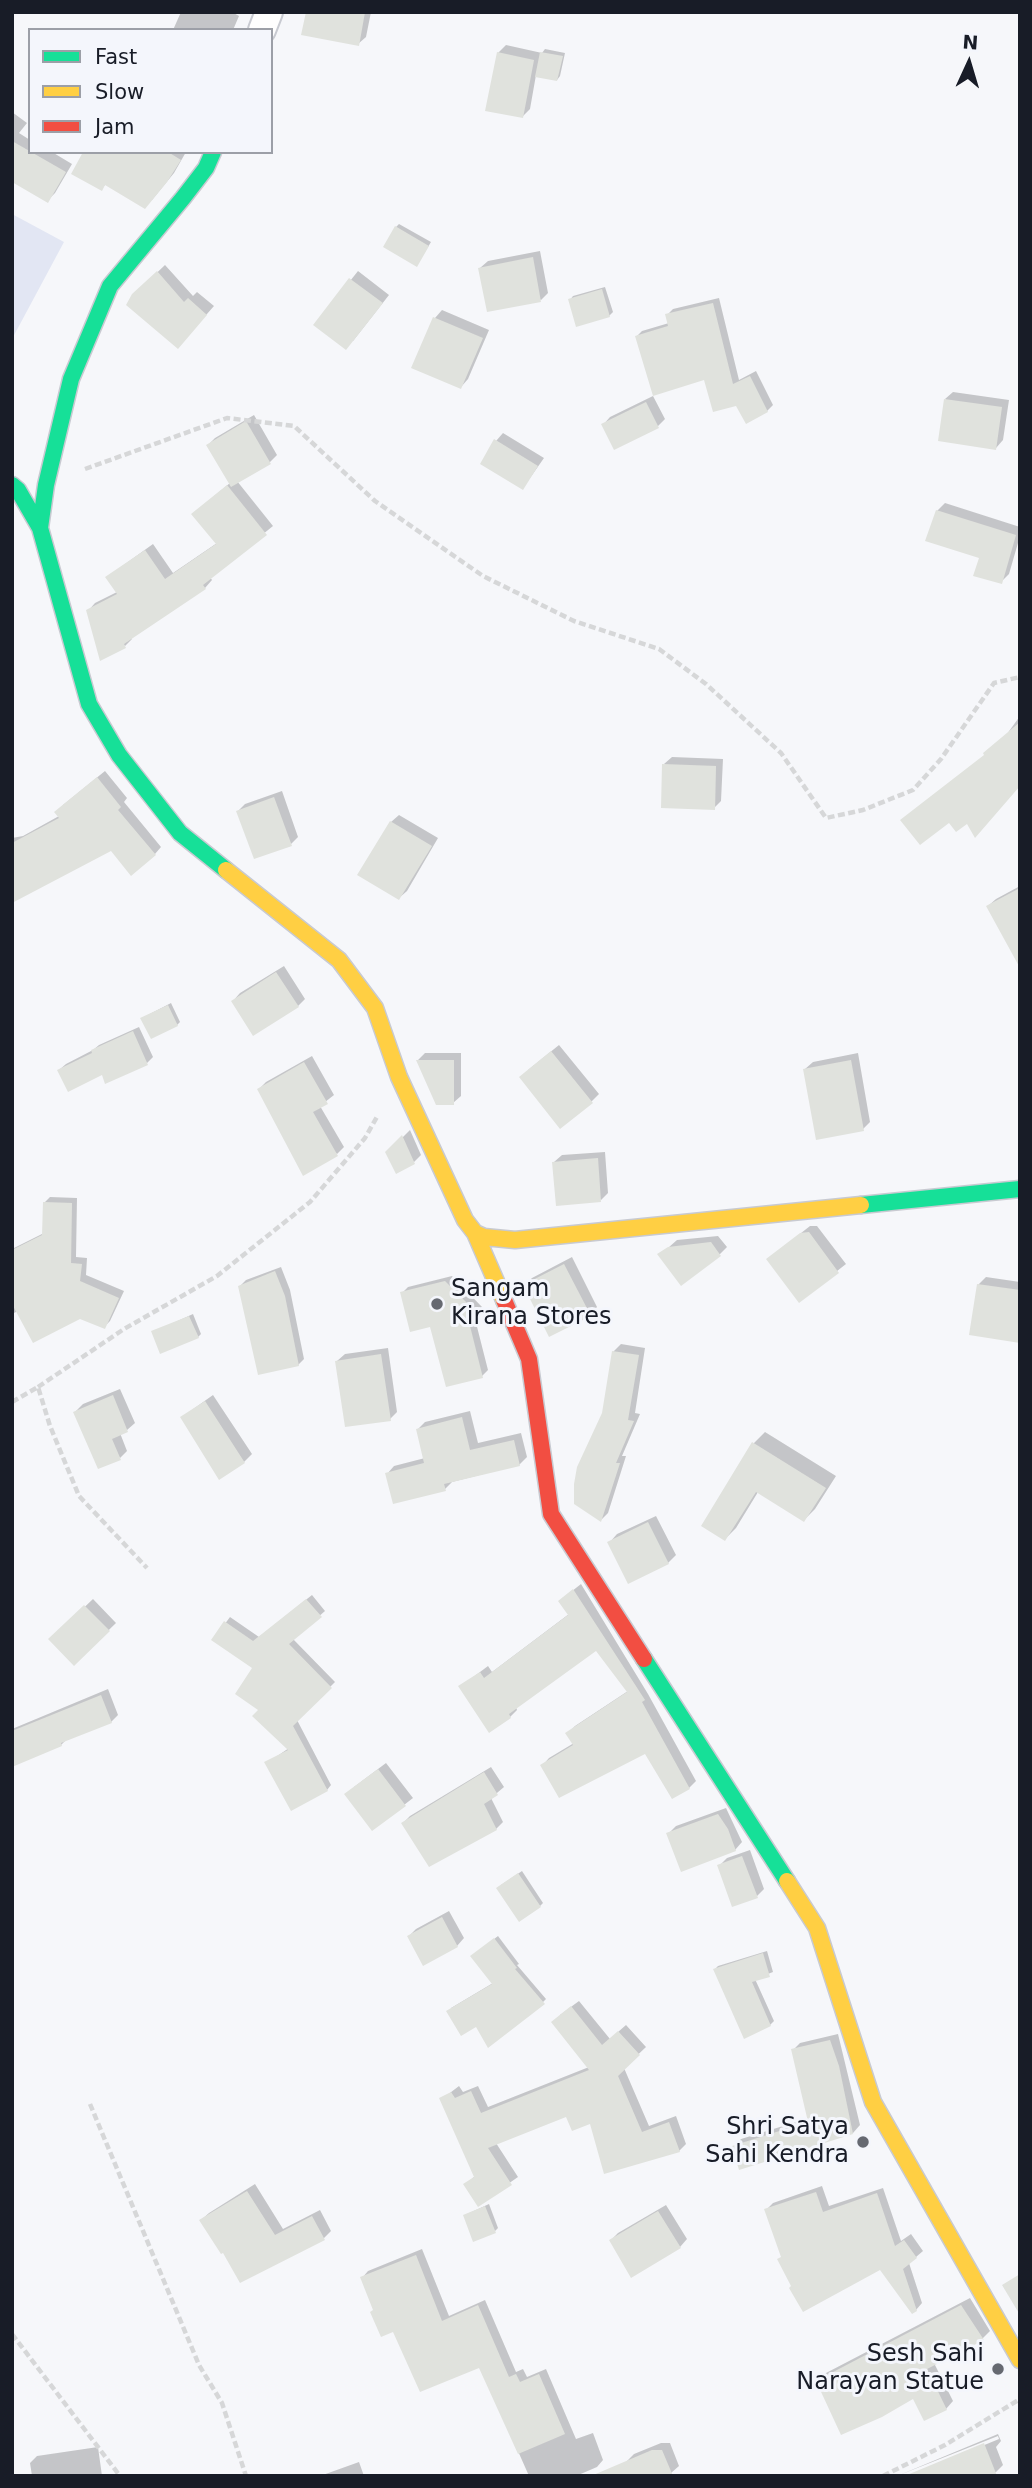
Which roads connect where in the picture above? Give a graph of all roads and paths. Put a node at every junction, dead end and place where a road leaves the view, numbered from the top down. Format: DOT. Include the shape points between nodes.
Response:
graph roads {
  1 [pos="212,154"];
  2 [pos="12,485"];
  3 [pos="46,485"];
  4 [pos="40,528"];
  5 [pos="1020,677"];
  6 [pos="399,1077"];
  7 [pos="1020,1189"];
  8 [pos="475,1233"];
  9 [pos="38,1387"];
  10 [pos="12,1402"];
  11 [pos="147,1568"];
  12 [pos="90,2104"];
  13 [pos="12,2334"];
  14 [pos="1020,2360"];
  15 [pos="1020,2399"];
  16 [pos="120,2476"];
  17 [pos="246,2476"];
  18 [pos="883,2476"];
  1 -- 3 [label="street" via="206,168 110,286 71,379"];
  2 -- 4 [label="street"];
  3 -- 4 [label="street"];
  3 -- 5 [label="path" via="227,418 294,426 375,501 483,576 574,621 659,649 706,684 781,753 826,818 863,810 913,790 941,759 994,683"];
  4 -- 6 [label="street" via="89,704 120,755 180,833 340,960 375,1008"];
  6 -- 8 [label="street"];
  6 -- 9 [label="path" via="365,1138 310,1202 217,1276 124,1329"];
  7 -- 8 [label="street" via="514,1240"];
  8 -- 14 [label="street" via="529,1359 551,1514 817,1928 873,2102"];
  9 -- 10 [label="path"];
  9 -- 11 [label="path" via="79,1496"];
  12 -- 17 [label="path" via="199,2365 222,2403"];
  13 -- 16 [label="path"];
  15 -- 18 [label="path"];
}
